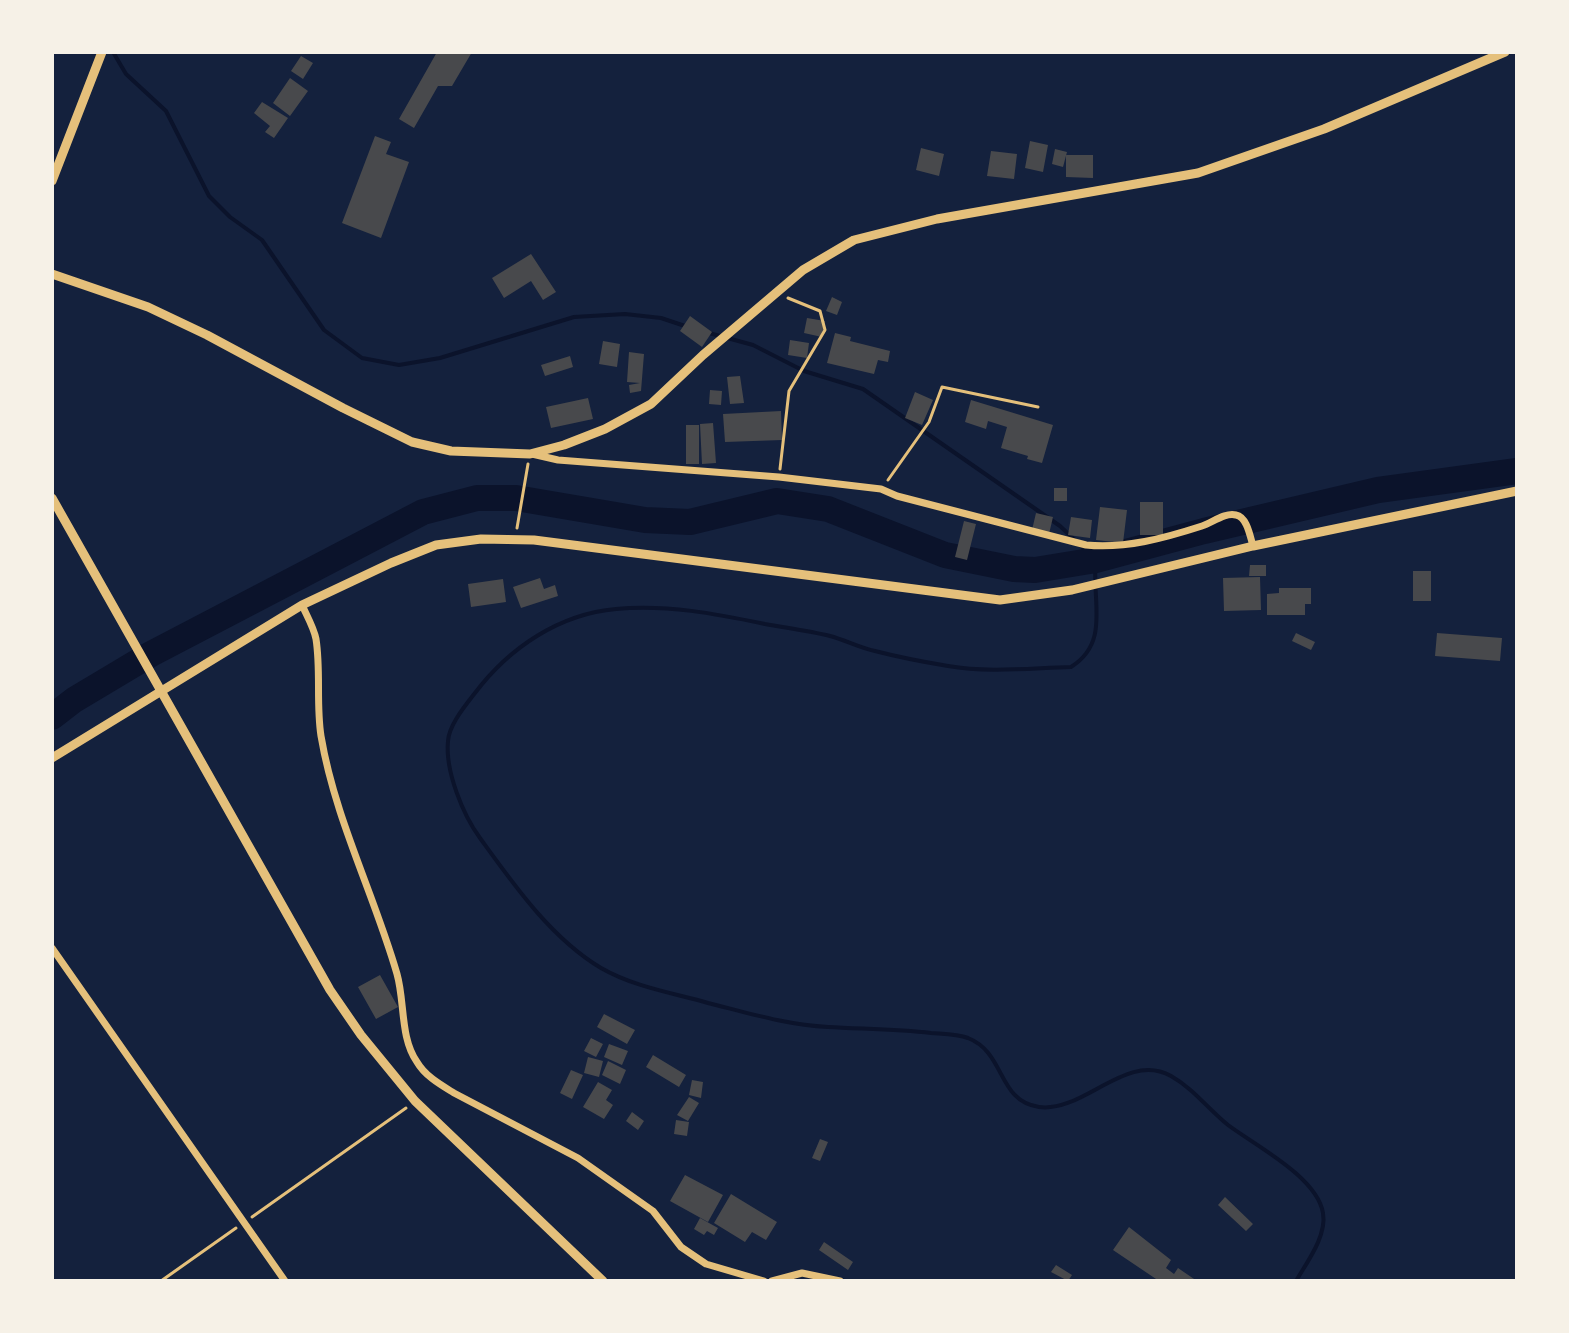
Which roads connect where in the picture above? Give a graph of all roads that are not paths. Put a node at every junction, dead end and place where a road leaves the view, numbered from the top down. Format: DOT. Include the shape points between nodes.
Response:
graph roads {
  1 [pos="102,52"];
  2 [pos="1505,52"];
  3 [pos="52,181"];
  4 [pos="52,274"];
  5 [pos="530,454"];
  6 [pos="1517,491"];
  7 [pos="52,498"];
  8 [pos="1253,546"];
  9 [pos="302,605"];
  10 [pos="160,690"];
  11 [pos="52,758"];
  12 [pos="52,948"];
  13 [pos="285,1281"];
  14 [pos="603,1281"];
  15 [pos="764,1281"];
  16 [pos="772,1281"];
  17 [pos="840,1281"];
  1 -- 3 [label="street"];
  2 -- 5 [label="street" via="1336,124 1198,173 937,219 854,240 803,270 651,404 605,429"];
  4 -- 5 [label="street" via="148,307 412,442 451,451"];
  5 -- 8 [label="street" via="881,489 1111,548 1238,515"];
  6 -- 8 [label="street"];
  7 -- 10 [label="street"];
  8 -- 9 [label="street" via="1072,590 1000,600 534,540 481,539 436,545"];
  9 -- 10 [label="street"];
  9 -- 15 [label="street" via="316,637 320,733 332,789 390,952 402,992 408,1045 417,1063 445,1087 578,1158 653,1211 681,1247 706,1264"];
  10 -- 11 [label="street"];
  10 -- 14 [label="street" via="330,990 361,1035 415,1101"];
  12 -- 13 [label="street"];
  16 -- 17 [label="street" via="802,1273"];
}
